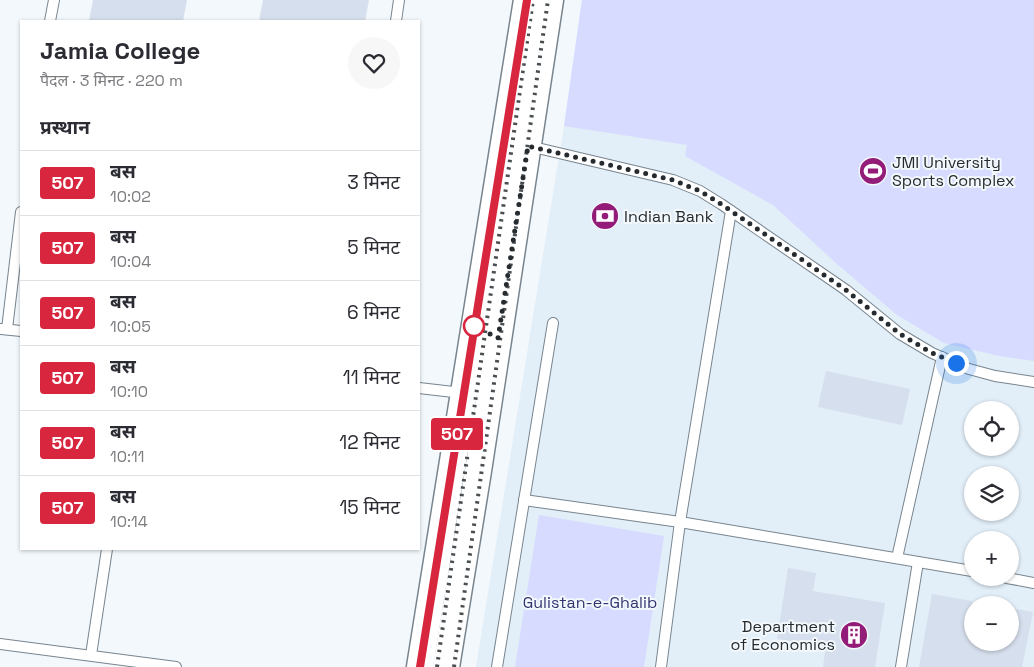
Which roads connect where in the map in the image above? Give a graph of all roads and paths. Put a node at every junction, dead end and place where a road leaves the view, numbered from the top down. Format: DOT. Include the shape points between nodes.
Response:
graph roads {
  1 [pos="54,0"];
  2 [pos="399,0"];
  3 [pos="527,0"];
  4 [pos="550,0"];
  5 [pos="50,20"];
  6 [pos="396,20"];
  7 [pos="528,146"];
  8 [pos="731,211"];
  9 [pos="20,218"];
  10 [pos="553,322"];
  11 [pos="3,329"];
  12 [pos="20,331"];
  13 [pos="942,357"];
  14 [pos="1034,382"];
  15 [pos="420,388"];
  16 [pos="464,393"];
  17 [pos="524,500"];
  18 [pos="680,522"];
  19 [pos="107,550"];
  20 [pos="897,558"];
  21 [pos="918,562"];
  22 [pos="964,570"];
  23 [pos="434,578"];
  24 [pos="1019,580"];
  25 [pos="460,583"];
  26 [pos="1034,583"];
  27 [pos="0,644"];
  28 [pos="91,655"];
  29 [pos="176,667"];
  30 [pos="420,667"];
  31 [pos="446,667"];
  32 [pos="497,667"];
  33 [pos="661,667"];
  34 [pos="901,667"];
  1 -- 5 [label="lane"];
  2 -- 6 [label="lane"];
  3 -- 16 [label="main road"];
  4 -- 7 [label="main road"];
  7 -- 8 [label="lane" via="673,180 700,191"];
  7 -- 25 [label="main road"];
  8 -- 13 [label="lane" via="846,290 900,334"];
  8 -- 18 [label="lane"];
  9 -- 11 [label="lane"];
  10 -- 17 [label="lane"];
  11 -- 12 [label="lane"];
  13 -- 14 [label="lane" via="969,370"];
  13 -- 20 [label="lane"];
  15 -- 16 [label="lane"];
  16 -- 23 [label="main road"];
  17 -- 18 [label="lane"];
  17 -- 32 [label="lane"];
  18 -- 20 [label="lane"];
  18 -- 33 [label="lane"];
  19 -- 28 [label="lane"];
  20 -- 21 [label="lane"];
  21 -- 22 [label="lane"];
  21 -- 34 [label="lane"];
  23 -- 25 [label="main road"];
  23 -- 30 [label="main road"];
  24 -- 26 [label="lane"];
  25 -- 31 [label="main road"];
  27 -- 28 [label="lane"];
  28 -- 29 [label="lane"];
}
